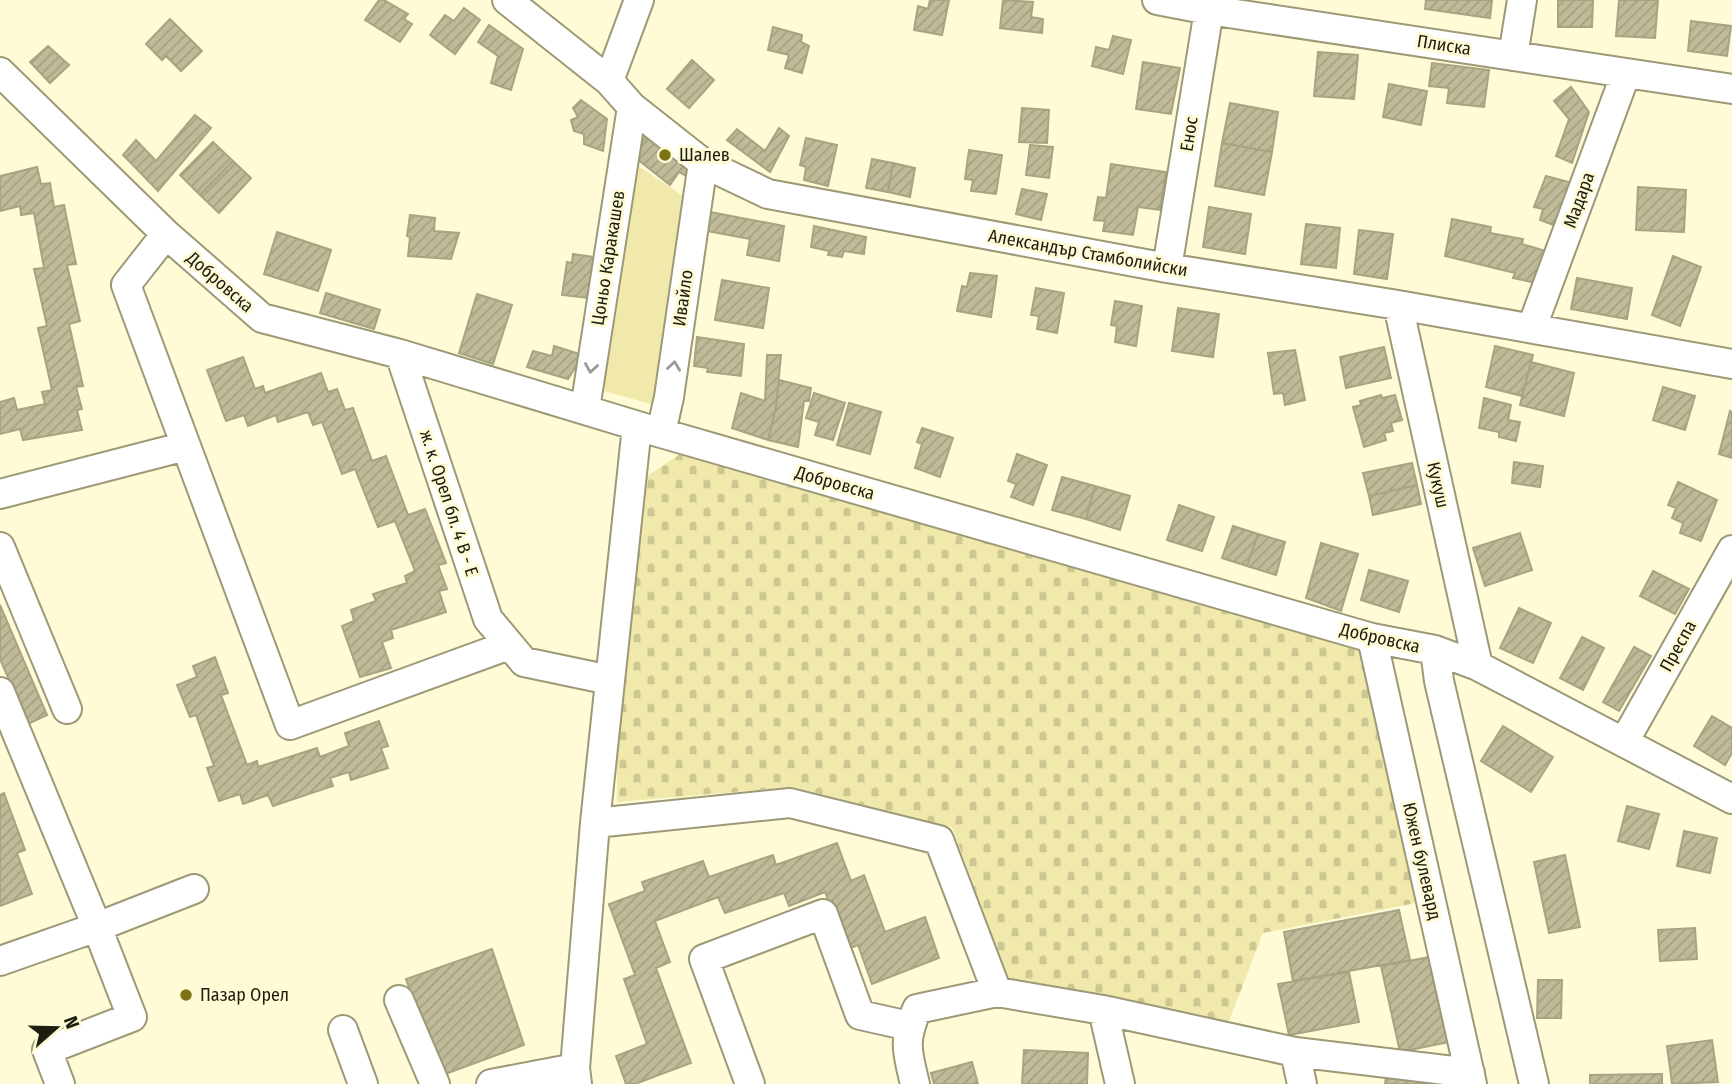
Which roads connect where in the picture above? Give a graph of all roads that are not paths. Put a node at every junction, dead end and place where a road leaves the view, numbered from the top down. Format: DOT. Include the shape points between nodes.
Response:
graph roads {
  1 [pos="507,0"];
  2 [pos="639,0"];
  3 [pos="1157,0"];
  4 [pos="1522,0"];
  5 [pos="1210,3"];
  6 [pos="1513,56"];
  7 [pos="1626,73"];
  8 [pos="2,78"];
  9 [pos="609,80"];
  10 [pos="1732,89"];
  11 [pos="632,107"];
  12 [pos="703,163"];
  13 [pos="166,234"];
  14 [pos="1167,268"];
  15 [pos="1398,304"];
  16 [pos="1532,327"];
  17 [pos="400,354"];
  18 [pos="1732,364"];
  19 [pos="585,409"];
  20 [pos="649,429"];
  21 [pos="186,446"];
  22 [pos="0,494"];
  23 [pos="0,547"];
  24 [pos="1732,550"];
  25 [pos="1372,638"];
  26 [pos="509,645"];
  27 [pos="1434,650"];
  28 [pos="1479,666"];
  29 [pos="610,680"];
  30 [pos="0,692"];
  31 [pos="67,709"];
  32 [pos="1623,742"];
  33 [pos="1732,799"];
  34 [pos="595,823"];
  35 [pos="194,890"];
  36 [pos="97,927"];
  37 [pos="0,961"];
  38 [pos="998,992"];
  39 [pos="399,1000"];
  40 [pos="1103,1010"];
  41 [pos="909,1026"];
  42 [pos="343,1030"];
  43 [pos="1295,1052"];
  44 [pos="576,1076"];
  45 [pos="1471,1078"];
  46 [pos="60,1084"];
  47 [pos="362,1084"];
  48 [pos="435,1084"];
  49 [pos="491,1084"];
  50 [pos="750,1084"];
  51 [pos="915,1084"];
  52 [pos="1120,1084"];
  53 [pos="1302,1084"];
  54 [pos="1534,1084"];
  1 -- 9 [label="street, Александър Стамболийски"];
  2 -- 9 [label="street"];
  3 -- 5 [label="street, Плиска"];
  4 -- 6 [label="street"];
  5 -- 6 [label="street, Плиска"];
  5 -- 14 [label="street, Енос"];
  6 -- 7 [label="street, Плиска"];
  7 -- 10 [label="street, Плиска"];
  7 -- 16 [label="street, Мадара"];
  8 -- 13 [label="street, Добровска"];
  9 -- 11 [label="street, Александър Стамболийски"];
  11 -- 12 [label="street, Александър Стамболийски"];
  11 -- 19 [label="street, Цоньо Каракашев, one-way"];
  12 -- 14 [label="street, Александър Стамболийски" via="768,194"];
  20 -- 12 [label="street, Ивайло, one-way" via="669,397"];
  13 -- 17 [label="street, Добровска" via="262,318"];
  13 -- 21 [label="street" via="126,285"];
  14 -- 15 [label="street, Александър Стамболийски"];
  15 -- 16 [label="street, Александър Стамболийски"];
  15 -- 28 [label="street, Кукуш"];
  16 -- 18 [label="street, Александър Стамболийски"];
  17 -- 19 [label="street, Добровска"];
  17 -- 26 [label="street, ж. к. Орел бл. 4 В - Е" via="488,619"];
  19 -- 20 [label="street, Добровска"];
  20 -- 25 [label="street, Добровска"];
  20 -- 29 [label="street, Ивайло"];
  21 -- 22 [label="street"];
  21 -- 26 [label="street" via="290,725"];
  23 -- 31 [label="street"];
  24 -- 32 [label="street, Преспа"];
  25 -- 27 [label="street, Добровска"];
  25 -- 45 [label="street, Южен булевард"];
  26 -- 29 [label="street, ж. к. Орел бл. 4 В - Е" via="524,662"];
  27 -- 28 [label="street, Добровска"];
  27 -- 54 [label="street"];
  28 -- 32 [label="street, Добровска"];
  29 -- 34 [label="street, Ивайло"];
  30 -- 36 [label="street"];
  32 -- 33 [label="street, Добровска"];
  34 -- 38 [label="street" via="790,803 939,840"];
  34 -- 44 [label="street, Ивайло"];
  35 -- 36 [label="street"];
  36 -- 37 [label="street"];
  36 -- 46 [label="street" via="132,1017 47,1050"];
  38 -- 40 [label="street"];
  38 -- 41 [label="street" via="917,1009"];
  39 -- 48 [label="street"];
  40 -- 43 [label="street"];
  40 -- 52 [label="street"];
  41 -- 50 [label="street" via="860,1015 823,914 704,960"];
  41 -- 51 [label="street" via="906,1046"];
  42 -- 47 [label="street"];
  43 -- 45 [label="street"];
  43 -- 53 [label="street"];
  44 -- 49 [label="street"];
}
